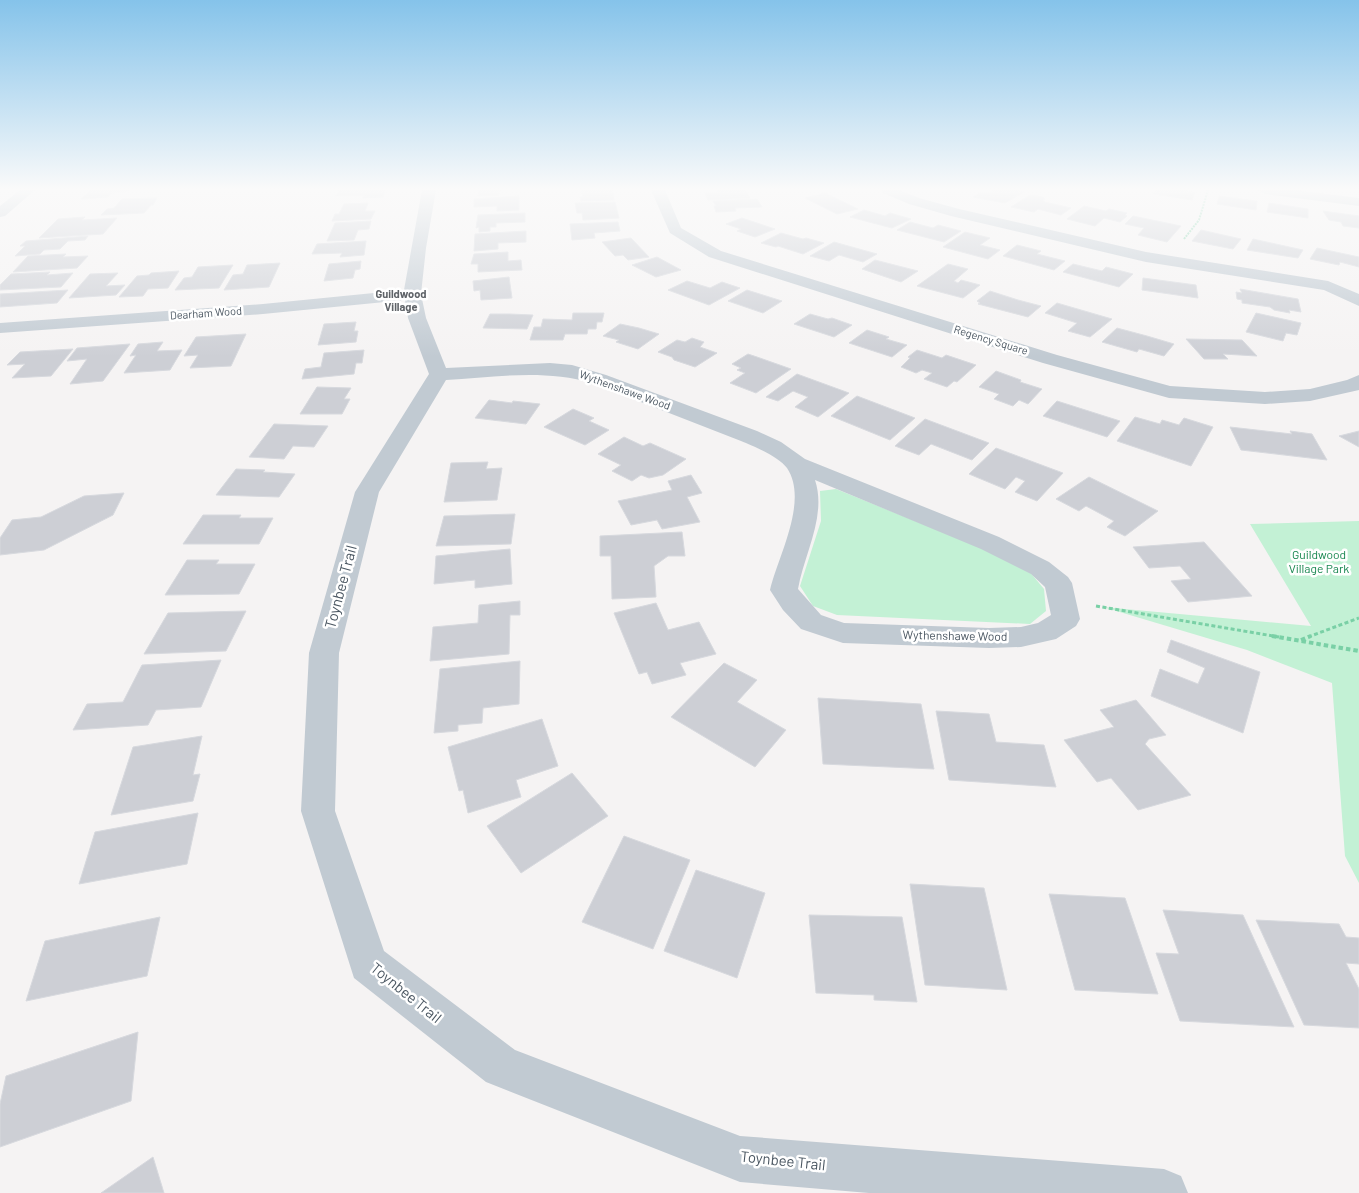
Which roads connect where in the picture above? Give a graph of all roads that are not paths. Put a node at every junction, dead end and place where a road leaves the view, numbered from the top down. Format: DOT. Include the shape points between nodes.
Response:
graph roads {
  1 [pos="418,246"];
  2 [pos="700,246"];
  3 [pos="1094,246"];
  4 [pos="412,294"];
  5 [pos="1359,301"];
  6 [pos="0,328"];
  7 [pos="439,374"];
  8 [pos="1359,381"];
  9 [pos="797,464"];
  10 [pos="1164,1193"];
  1 -- 4 [label="street"];
  2 -- 8 [label="street, Regency Square" via="715,254 1050,359 1169,392 1265,398 1310,395"];
  3 -- 5 [label="street" via="1146,258 1328,286"];
  4 -- 6 [label="street, Dearham Wood" via="263,309"];
  4 -- 7 [label="street"];
  7 -- 9 [label="street, Wythenshawe Wood" via="572,371 749,436"];
  7 -- 10 [label="street, Toynbee Trail" via="367,492 324,652 318,811 368,964 501,1067 740,1159"];
  9 -- 9 [label="street, Wythenshawe Wood" via="804,477 807,496 804,527 786,572 784,590 811,622 843,633 989,638 1046,632 1066,619 1058,583 1040,568 1016,555"];
}
